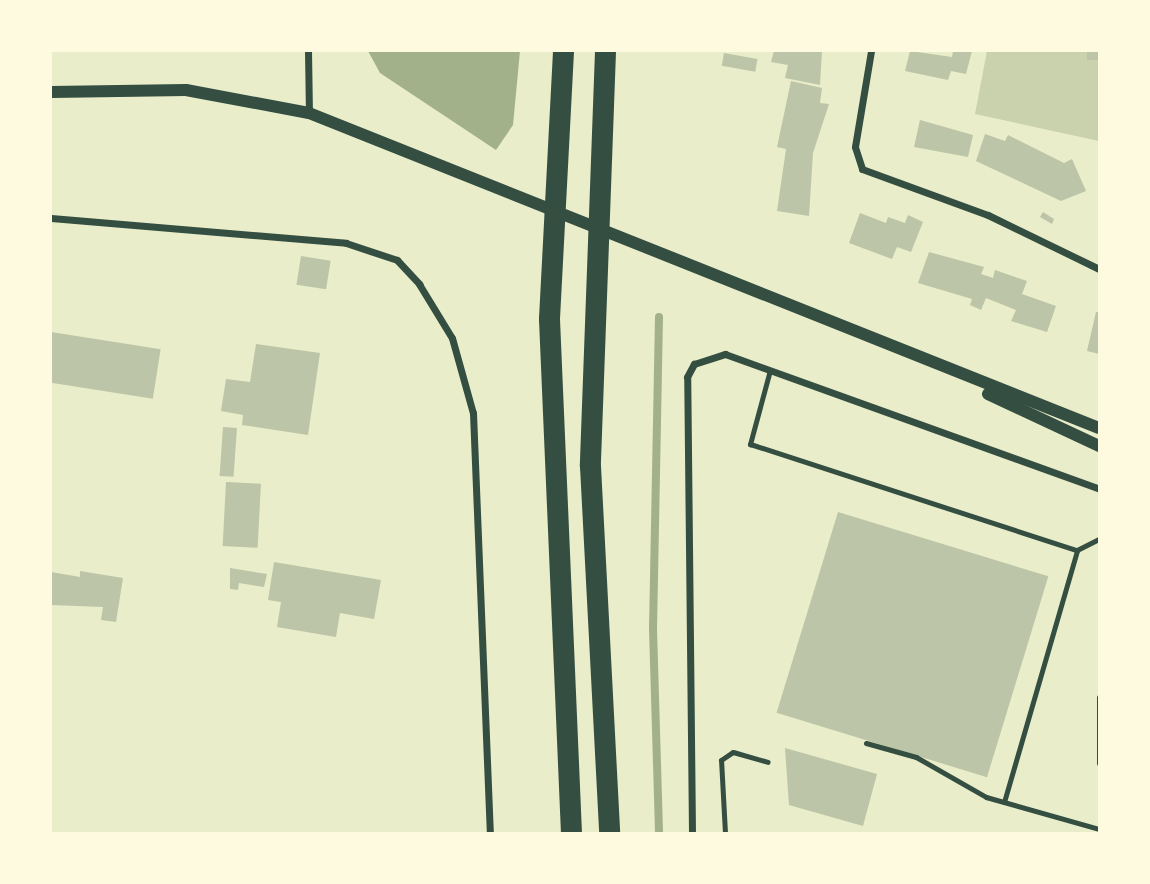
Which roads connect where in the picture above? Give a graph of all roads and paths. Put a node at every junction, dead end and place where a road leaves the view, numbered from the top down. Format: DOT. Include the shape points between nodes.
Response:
graph roads {
  1 [pos="308,51"];
  2 [pos="563,51"];
  3 [pos="605,51"];
  4 [pos="870,51"];
  5 [pos="51,92"];
  6 [pos="309,113"];
  7 [pos="51,218"];
  8 [pos="1099,269"];
  9 [pos="902,354"];
  10 [pos="770,370"];
  11 [pos="1099,428"];
  12 [pos="1099,446"];
  13 [pos="1099,489"];
  14 [pos="1099,539"];
  15 [pos="1077,550"];
  16 [pos="1099,696"];
  17 [pos="866,743"];
  18 [pos="768,762"];
  19 [pos="1099,764"];
  20 [pos="1004,802"];
  21 [pos="1099,829"];
  22 [pos="490,833"];
  23 [pos="570,833"];
  24 [pos="609,833"];
  25 [pos="692,833"];
  26 [pos="725,833"];
  1 -- 6 [label="street"];
  2 -- 23 [label="highway" via="549,319"];
  3 -- 24 [label="highway" via="590,466"];
  4 -- 8 [label="street" via="855,147 862,169 988,215"];
  5 -- 6 [label="street" via="186,90"];
  6 -- 9 [label="street"];
  7 -- 22 [label="street" via="346,243 397,260 419,284 452,338 474,413"];
  9 -- 11 [label="street"];
  9 -- 12 [label="street"];
  10 -- 13 [label="street"];
  10 -- 15 [label="lane" via="750,444"];
  10 -- 25 [label="street" via="708,355 687,377"];
  14 -- 15 [label="lane"];
  15 -- 20 [label="lane"];
  16 -- 19 [label="lane"];
  17 -- 20 [label="lane" via="916,757 964,788"];
  18 -- 26 [label="lane" via="733,752 721,760"];
  20 -- 21 [label="lane"];
}
